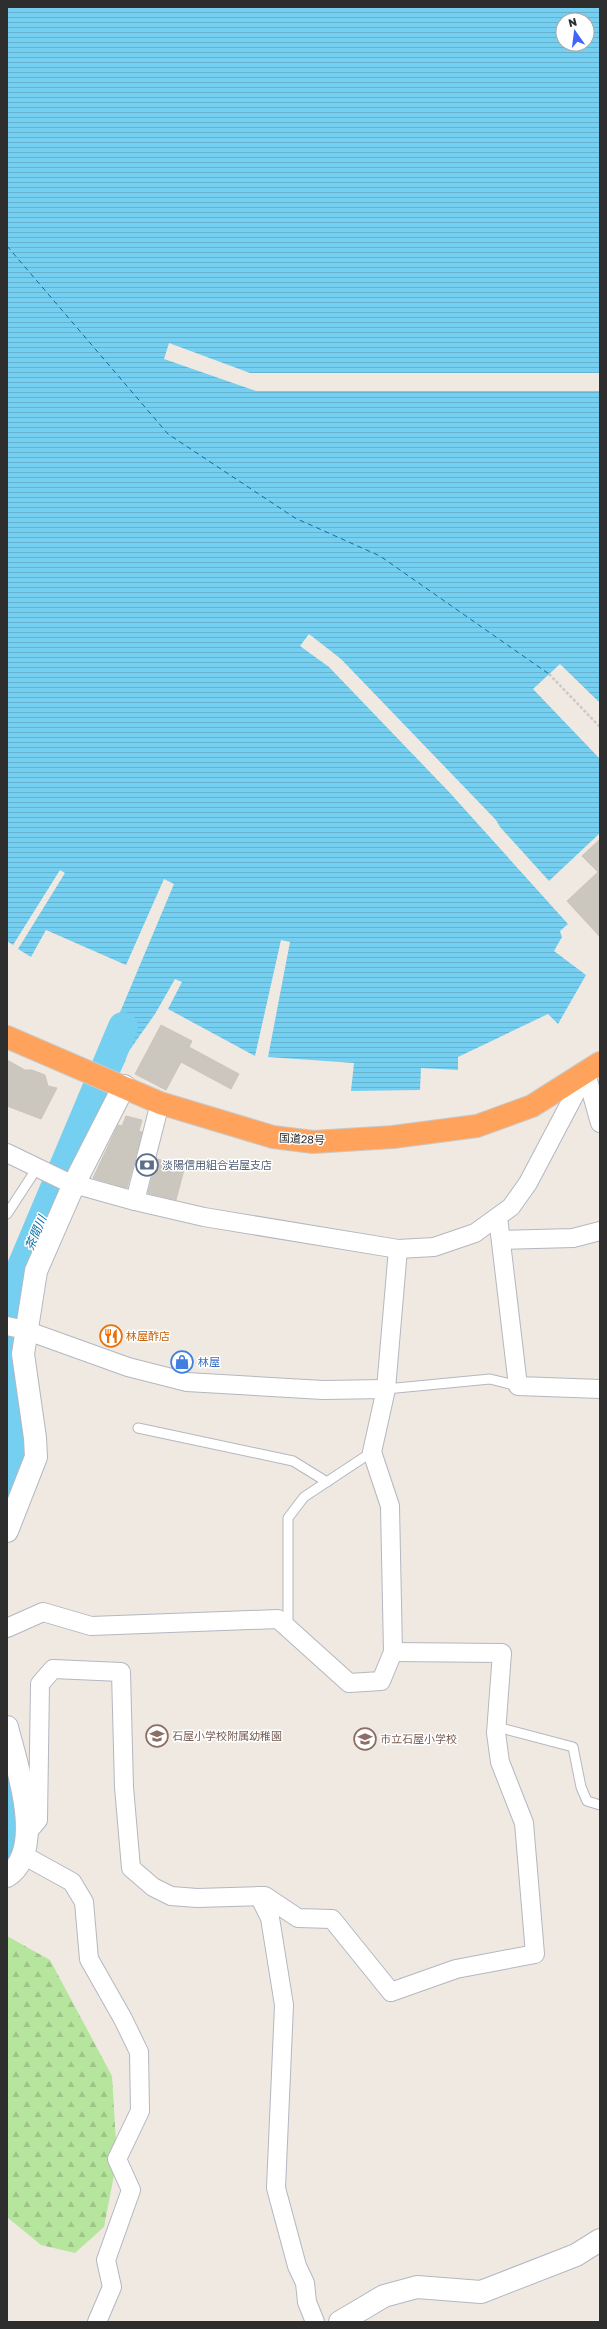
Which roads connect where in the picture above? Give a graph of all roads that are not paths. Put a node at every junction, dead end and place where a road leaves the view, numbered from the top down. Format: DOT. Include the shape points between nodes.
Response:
graph roads {
  1 [pos="7,1037"];
  2 [pos="593,1068"];
  3 [pos="119,1084"];
  4 [pos="160,1103"];
  5 [pos="600,1123"];
  6 [pos="7,1153"];
  7 [pos="42,1171"];
  8 [pos="70,1183"];
  9 [pos="135,1201"];
  10 [pos="7,1214"];
  11 [pos="498,1217"];
  12 [pos="600,1231"];
  13 [pos="501,1240"];
  14 [pos="398,1249"];
  15 [pos="17,1328"];
  16 [pos="518,1386"];
  17 [pos="600,1389"];
  18 [pos="386,1390"];
  19 [pos="138,1428"];
  20 [pos="372,1452"];
  21 [pos="327,1482"];
  22 [pos="7,1531"];
  23 [pos="7,1628"];
  24 [pos="288,1628"];
  25 [pos="393,1652"];
  26 [pos="7,1727"];
  27 [pos="497,1727"];
  28 [pos="600,1806"];
  29 [pos="27,1833"];
  30 [pos="23,1855"];
  31 [pos="7,1876"];
  32 [pos="259,1896"];
  33 [pos="600,2240"];
  34 [pos="97,2322"];
  35 [pos="315,2322"];
  36 [pos="340,2322"];
  1 -- 3 [label="highway, 国道28号"];
  2 -- 4 [label="highway, 国道28号" via="532,1106 477,1126 393,1137 313,1142 272,1137"];
  2 -- 5 [label="street"];
  2 -- 11 [label="street" via="528,1183 511,1207"];
  3 -- 4 [label="highway, 国道28号"];
  3 -- 8 [label="street"];
  4 -- 9 [label="street"];
  6 -- 7 [label="street"];
  7 -- 8 [label="street"];
  7 -- 10 [label="lane"];
  8 -- 9 [label="street"];
  8 -- 15 [label="street"];
  9 -- 14 [label="street" via="204,1217"];
  11 -- 13 [label="street"];
  11 -- 14 [label="street" via="475,1233 434,1247"];
  12 -- 13 [label="street" via="573,1238"];
  13 -- 16 [label="street"];
  14 -- 18 [label="street"];
  15 -- 18 [label="street" via="128,1367 187,1382 323,1390"];
  15 -- 22 [label="street" via="23,1354 36,1457"];
  16 -- 17 [label="street"];
  16 -- 18 [label="lane" via="490,1379"];
  18 -- 20 [label="street"];
  19 -- 21 [label="lane" via="293,1461"];
  20 -- 21 [label="lane"];
  20 -- 25 [label="street" via="390,1506"];
  21 -- 24 [label="lane" via="304,1497 288,1518"];
  23 -- 24 [label="street" via="43,1612 91,1626 278,1619"];
  24 -- 25 [label="street" via="349,1683 381,1681"];
  25 -- 27 [label="street" via="502,1653"];
  26 -- 29 [label="street" via="26,1808"];
  27 -- 28 [label="lane" via="573,1747 581,1787 587,1801"];
  27 -- 32 [label="street" via="500,1762 524,1823 535,1954 456,1969 391,1992 332,1919 298,1918 265,1896"];
  29 -- 30 [label="street"];
  29 -- 32 [label="street" via="38,1820 40,1684 53,1669 121,1672 124,1787 131,1868 153,1887 171,1896"];
  30 -- 31 [label="street" via="13,1872"];
  30 -- 34 [label="street" via="72,1882 84,1902 89,1960 139,2052 140,2111 117,2159 131,2190 106,2260 112,2287"];
  32 -- 35 [label="street" via="270,1918 284,2005 276,2188 304,2283 307,2302"];
  33 -- 36 [label="street" via="576,2255 481,2292 417,2287 384,2296"];
}
